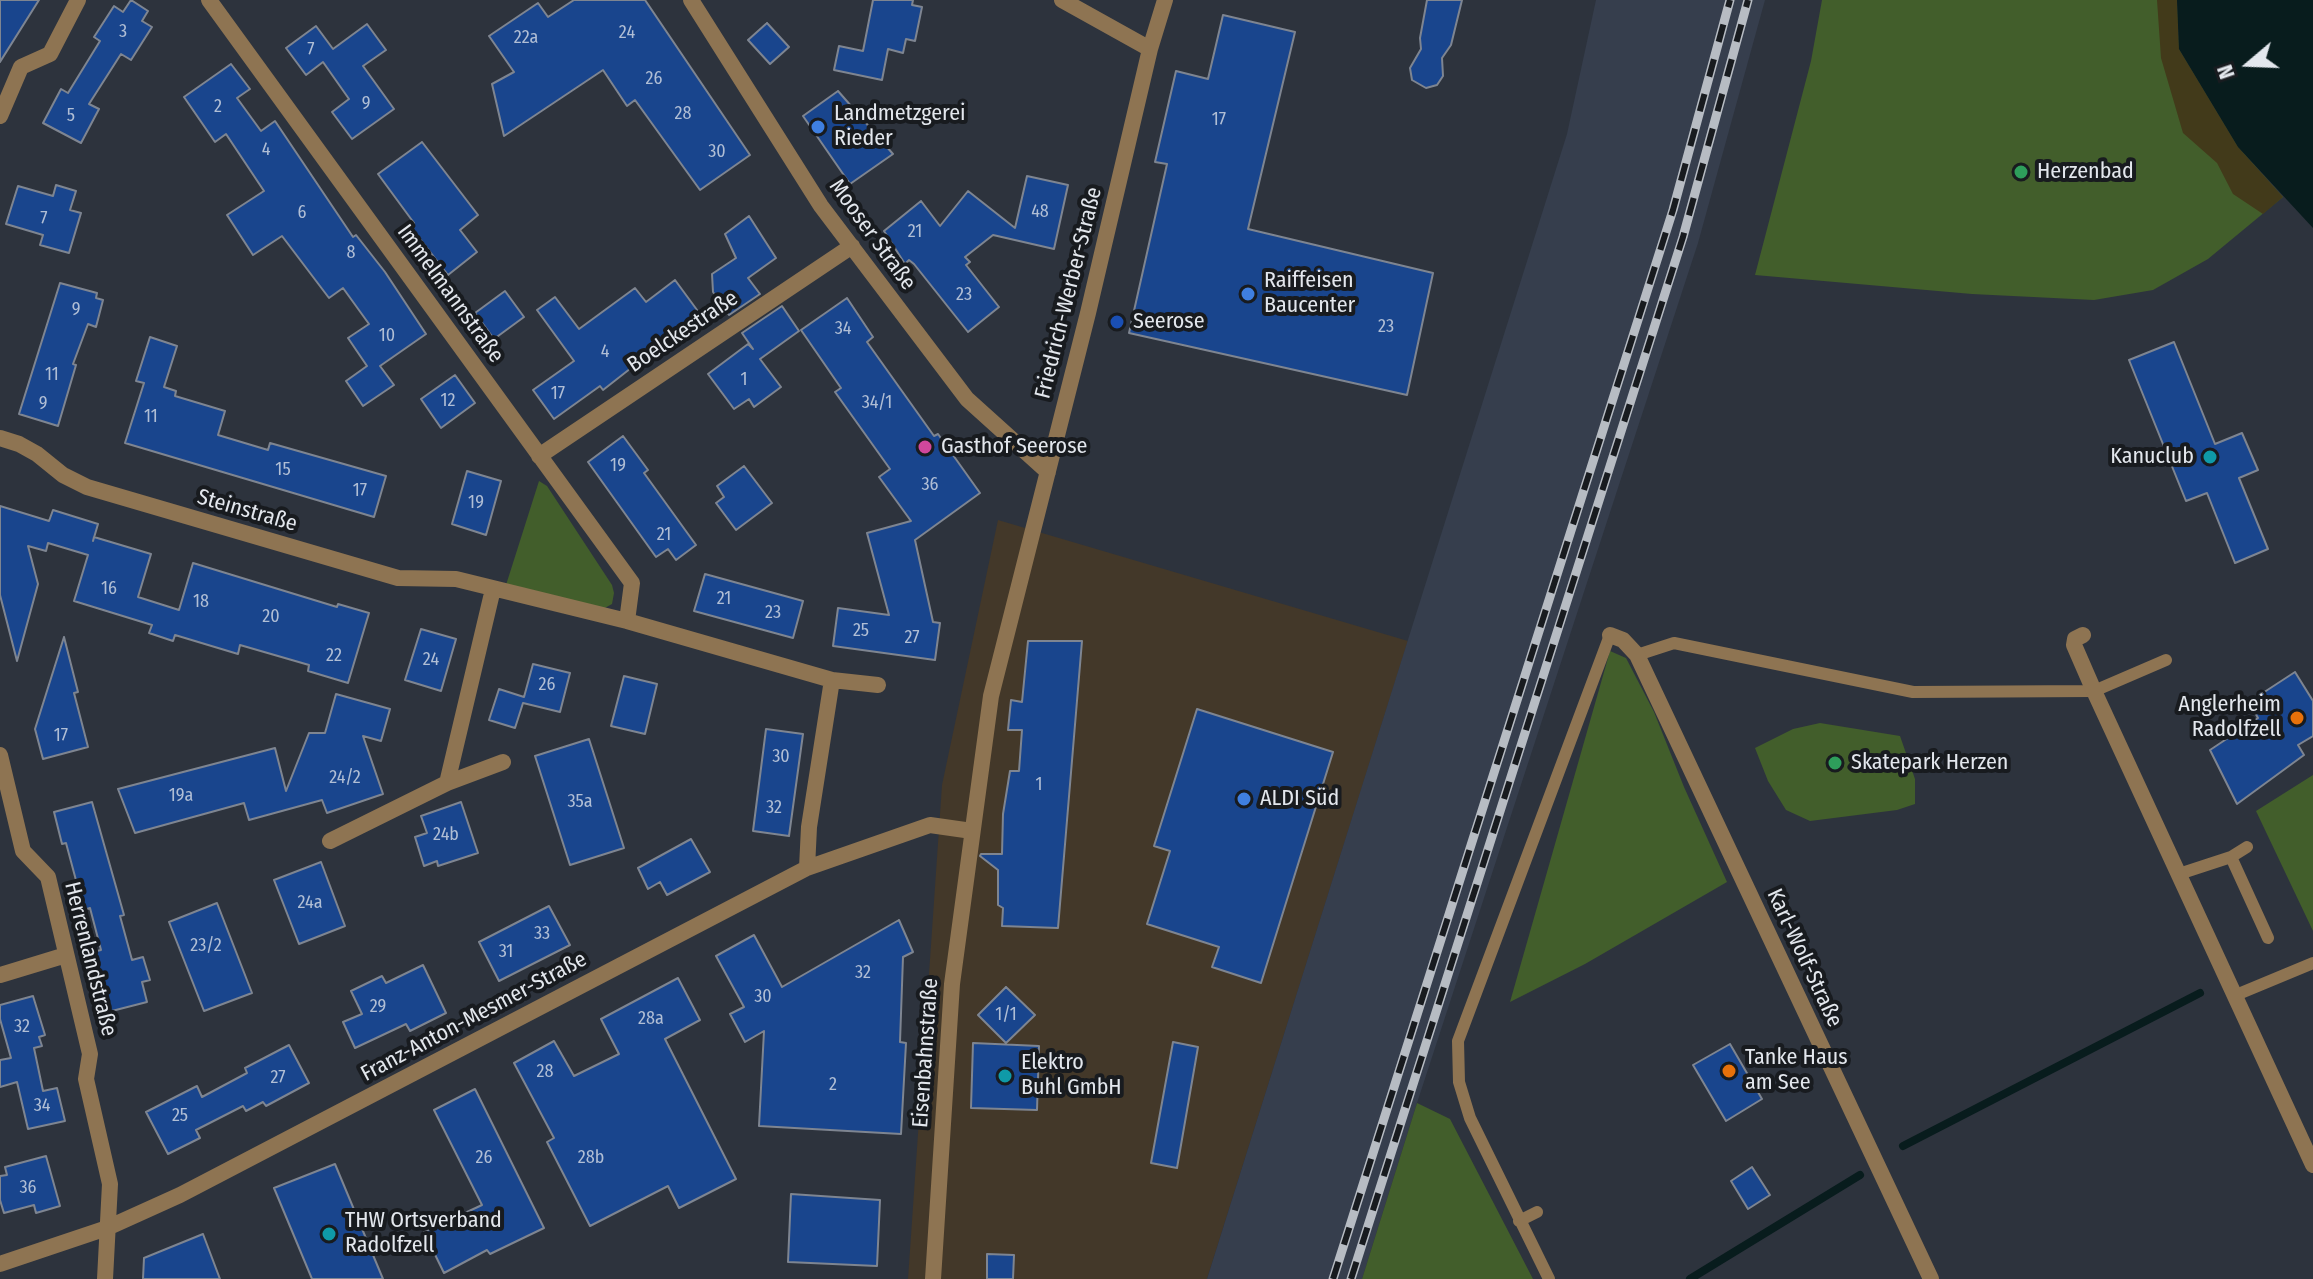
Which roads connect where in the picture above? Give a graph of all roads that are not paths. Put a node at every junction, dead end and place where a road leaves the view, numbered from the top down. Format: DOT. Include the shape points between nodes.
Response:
graph roads {
  1 [pos="78,0"];
  2 [pos="209,0"];
  3 [pos="1062,0"];
  4 [pos="1165,0"];
  5 [pos="695,1"];
  6 [pos="1150,49"];
  7 [pos="0,116"];
  8 [pos="852,246"];
  9 [pos="0,438"];
  10 [pos="539,456"];
  11 [pos="1048,472"];
  12 [pos="493,589"];
  13 [pos="627,621"];
  14 [pos="1610,635"];
  15 [pos="2083,635"];
  16 [pos="1637,655"];
  17 [pos="2166,660"];
  18 [pos="832,680"];
  19 [pos="878,685"];
  20 [pos="2094,691"];
  21 [pos="0,755"];
  22 [pos="503,762"];
  23 [pos="447,783"];
  24 [pos="972,831"];
  25 [pos="330,841"];
  26 [pos="2247,847"];
  27 [pos="2231,857"];
  28 [pos="807,868"];
  29 [pos="2179,874"];
  30 [pos="2268,938"];
  31 [pos="66,955"];
  32 [pos="2313,963"];
  33 [pos="0,975"];
  34 [pos="2236,995"];
  35 [pos="2313,1165"];
  36 [pos="1537,1212"];
  37 [pos="1519,1221"];
  38 [pos="107,1228"];
  39 [pos="0,1264"];
  40 [pos="105,1279"];
  41 [pos="933,1279"];
  42 [pos="1549,1279"];
  43 [pos="1931,1279"];
  1 -- 7 [label="street" via="50,54 21,67"];
  2 -- 10 [label="street, Immelmannstraße"];
  3 -- 6 [label="street"];
  4 -- 6 [label="street, Friedrich-Werber-Straße"];
  5 -- 8 [label="street, Mooser Straße" via="821,206"];
  6 -- 11 [label="street, Friedrich-Werber-Straße"];
  8 -- 10 [label="street, Boelckestraße"];
  8 -- 11 [label="street, Mooser Straße" via="967,399"];
  9 -- 12 [label="street, Steinstraße" via="37,454 87,487 398,578 456,579"];
  10 -- 13 [label="street, Immelmannstraße" via="632,583"];
  11 -- 24 [label="street, Friedrich-Werber-Straße" via="991,696"];
  12 -- 13 [label="street, Steinstraße"];
  12 -- 23 [label="street"];
  13 -- 18 [label="street, Steinstraße"];
  14 -- 16 [label="street, Karl-Wolf-Straße"];
  14 -- 37 [label="lane" via="1458,1041 1459,1082 1470,1118"];
  15 -- 20 [label="street" via="2074,645"];
  16 -- 20 [label="lane" via="1674,643 1913,692"];
  16 -- 43 [label="street, Karl-Wolf-Straße"];
  17 -- 20 [label="lane"];
  18 -- 19 [label="street, Steinstraße"];
  18 -- 28 [label="street"];
  20 -- 29 [label="street"];
  21 -- 31 [label="street, Herrenlandstraße" via="23,851 48,877"];
  22 -- 23 [label="street"];
  23 -- 25 [label="street"];
  24 -- 28 [label="street, Franz-Anton-Mesmer-Straße" via="930,825"];
  24 -- 41 [label="street, Eisenbahnstraße" via="952,984"];
  26 -- 27 [label="lane"];
  27 -- 29 [label="lane"];
  27 -- 30 [label="lane"];
  28 -- 38 [label="street, Franz-Anton-Mesmer-Straße" via="182,1194"];
  29 -- 34 [label="street"];
  31 -- 33 [label="street"];
  31 -- 38 [label="street, Herrenlandstraße" via="90,1054 86,1079 110,1184"];
  32 -- 34 [label="lane"];
  34 -- 35 [label="street"];
  36 -- 37 [label="lane"];
  37 -- 42 [label="lane"];
  38 -- 39 [label="street, Franz-Anton-Mesmer-Straße"];
  38 -- 40 [label="street, Herrenlandstraße"];
}
